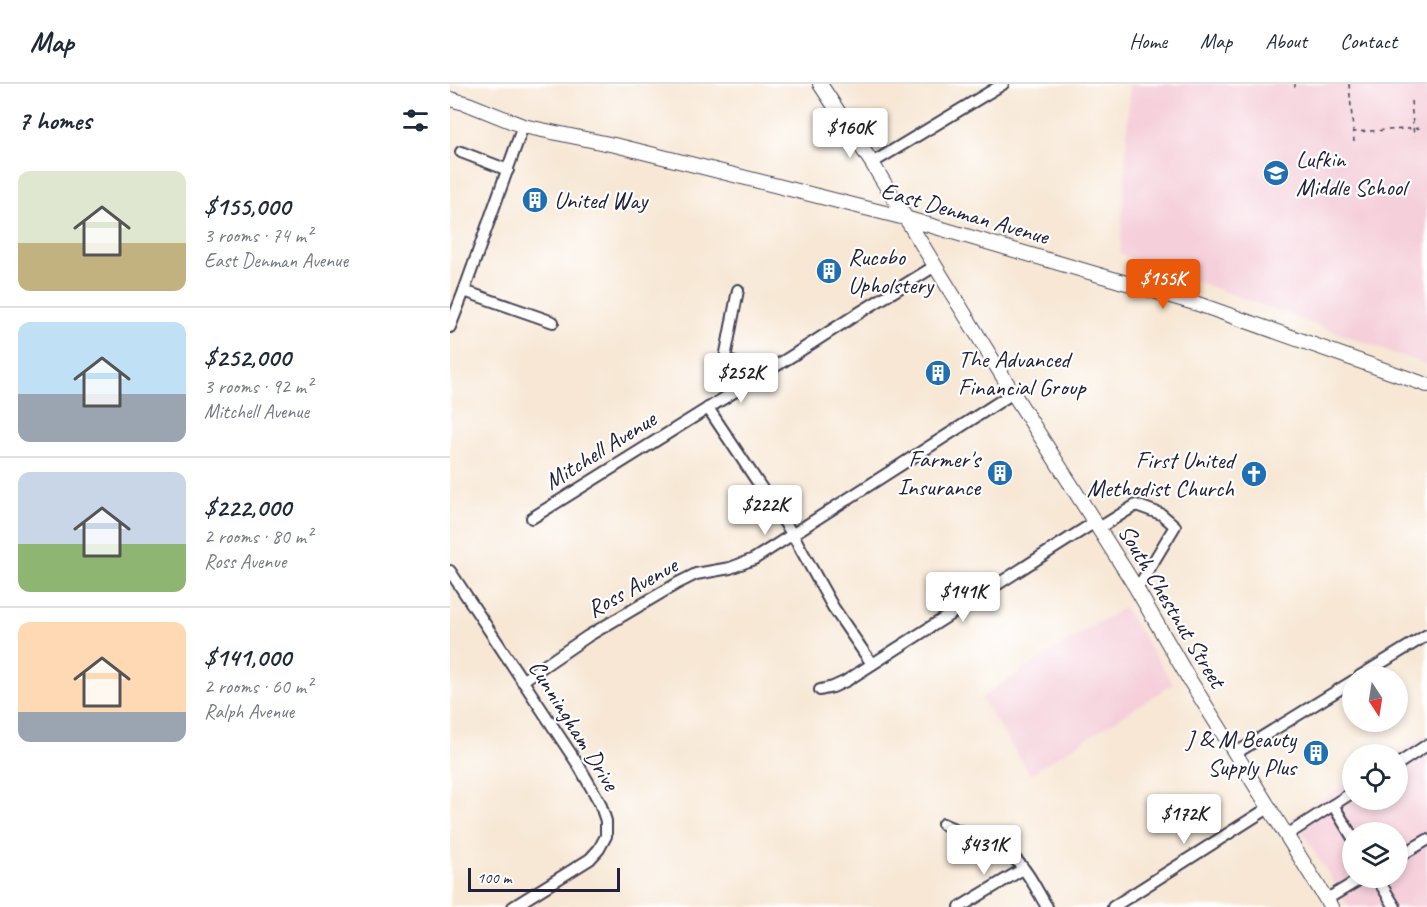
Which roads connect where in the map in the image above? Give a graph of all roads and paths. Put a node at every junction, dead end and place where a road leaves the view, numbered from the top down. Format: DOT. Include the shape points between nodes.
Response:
graph roads {
  1 [pos="820,84"];
  2 [pos="1003,84"];
  3 [pos="1349,84"];
  4 [pos="450,99"];
  5 [pos="1411,101"];
  6 [pos="523,126"];
  7 [pos="1413,128"];
  8 [pos="1422,128"];
  9 [pos="1352,132"];
  10 [pos="1414,137"];
  11 [pos="1354,141"];
  12 [pos="461,152"];
  13 [pos="872,163"];
  14 [pos="508,170"];
  15 [pos="905,218"];
  16 [pos="935,266"];
  17 [pos="738,290"];
  18 [pos="464,291"];
  19 [pos="554,322"];
  20 [pos="450,327"];
  21 [pos="766,372"];
  22 [pos="1427,385"];
  23 [pos="1013,393"];
  24 [pos="708,408"];
  25 [pos="532,518"];
  26 [pos="1097,525"];
  27 [pos="793,535"];
  28 [pos="450,571"];
  29 [pos="1137,589"];
  30 [pos="1427,635"];
  31 [pos="872,664"];
  32 [pos="1376,666"];
  33 [pos="522,681"];
  34 [pos="1342,688"];
  35 [pos="820,690"];
  36 [pos="1427,745"];
  37 [pos="1236,753"];
  38 [pos="1408,757"];
  39 [pos="1342,799"];
  40 [pos="1333,805"];
  41 [pos="1270,807"];
  42 [pos="1343,822"];
  43 [pos="943,824"];
  44 [pos="1287,835"];
  45 [pos="1427,840"];
  46 [pos="1408,851"];
  47 [pos="1023,869"];
  48 [pos="1349,888"];
  49 [pos="1383,888"];
  50 [pos="1329,903"];
  51 [pos="513,907"];
  52 [pos="960,907"];
  53 [pos="1047,907"];
  54 [pos="1113,907"];
  55 [pos="1395,907"];
  1 -- 13 [label="main road, South Chestnut Street"];
  2 -- 13 [label="street"];
  3 -- 9 [label="path"];
  4 -- 6 [label="main road, East Denman Avenue"];
  5 -- 7 [label="path"];
  6 -- 14 [label="street"];
  6 -- 15 [label="main road, East Denman Avenue"];
  7 -- 8 [label="path"];
  7 -- 9 [label="path"];
  7 -- 10 [label="path"];
  9 -- 11 [label="path"];
  12 -- 14 [label="street"];
  13 -- 15 [label="main road, South Chestnut Street"];
  14 -- 18 [label="street"];
  15 -- 16 [label="main road, South Chestnut Street"];
  15 -- 22 [label="main road, East Denman Avenue" via="1198,304"];
  16 -- 21 [label="street, Mitchell Avenue"];
  16 -- 23 [label="main road, South Chestnut Street"];
  17 -- 21 [label="street" via="724,358"];
  18 -- 19 [label="street"];
  18 -- 20 [label="street"];
  21 -- 24 [label="street, Mitchell Avenue"];
  23 -- 26 [label="main road, South Chestnut Street"];
  23 -- 27 [label="street, Ross Avenue"];
  24 -- 25 [label="street, Mitchell Avenue"];
  24 -- 27 [label="street"];
  26 -- 29 [label="main road, South Chestnut Street"];
  26 -- 29 [label="street" via="1136,505 1161,514 1175,526"];
  26 -- 31 [label="street"];
  27 -- 31 [label="street" via="833,607"];
  27 -- 33 [label="street, Ross Avenue" via="754,559 696,574 588,636"];
  28 -- 33 [label="street, Cunningham Drive"];
  29 -- 37 [label="main road, South Chestnut Street"];
  30 -- 32 [label="street"];
  31 -- 35 [label="street" via="846,681"];
  33 -- 51 [label="street, Cunningham Drive" via="600,802 606,836 590,859"];
  34 -- 37 [label="street"];
  36 -- 38 [label="street"];
  37 -- 41 [label="main road, South Chestnut Street"];
  39 -- 40 [label="street"];
  40 -- 42 [label="street"];
  40 -- 44 [label="street"];
  41 -- 44 [label="main road, South Chestnut Street"];
  41 -- 54 [label="street"];
  43 -- 47 [label="street" via="1000,848"];
  44 -- 50 [label="main road, South Chestnut Street"];
  45 -- 46 [label="street"];
  47 -- 52 [label="street"];
  47 -- 53 [label="street"];
  48 -- 50 [label="street"];
  49 -- 55 [label="street"];
}
